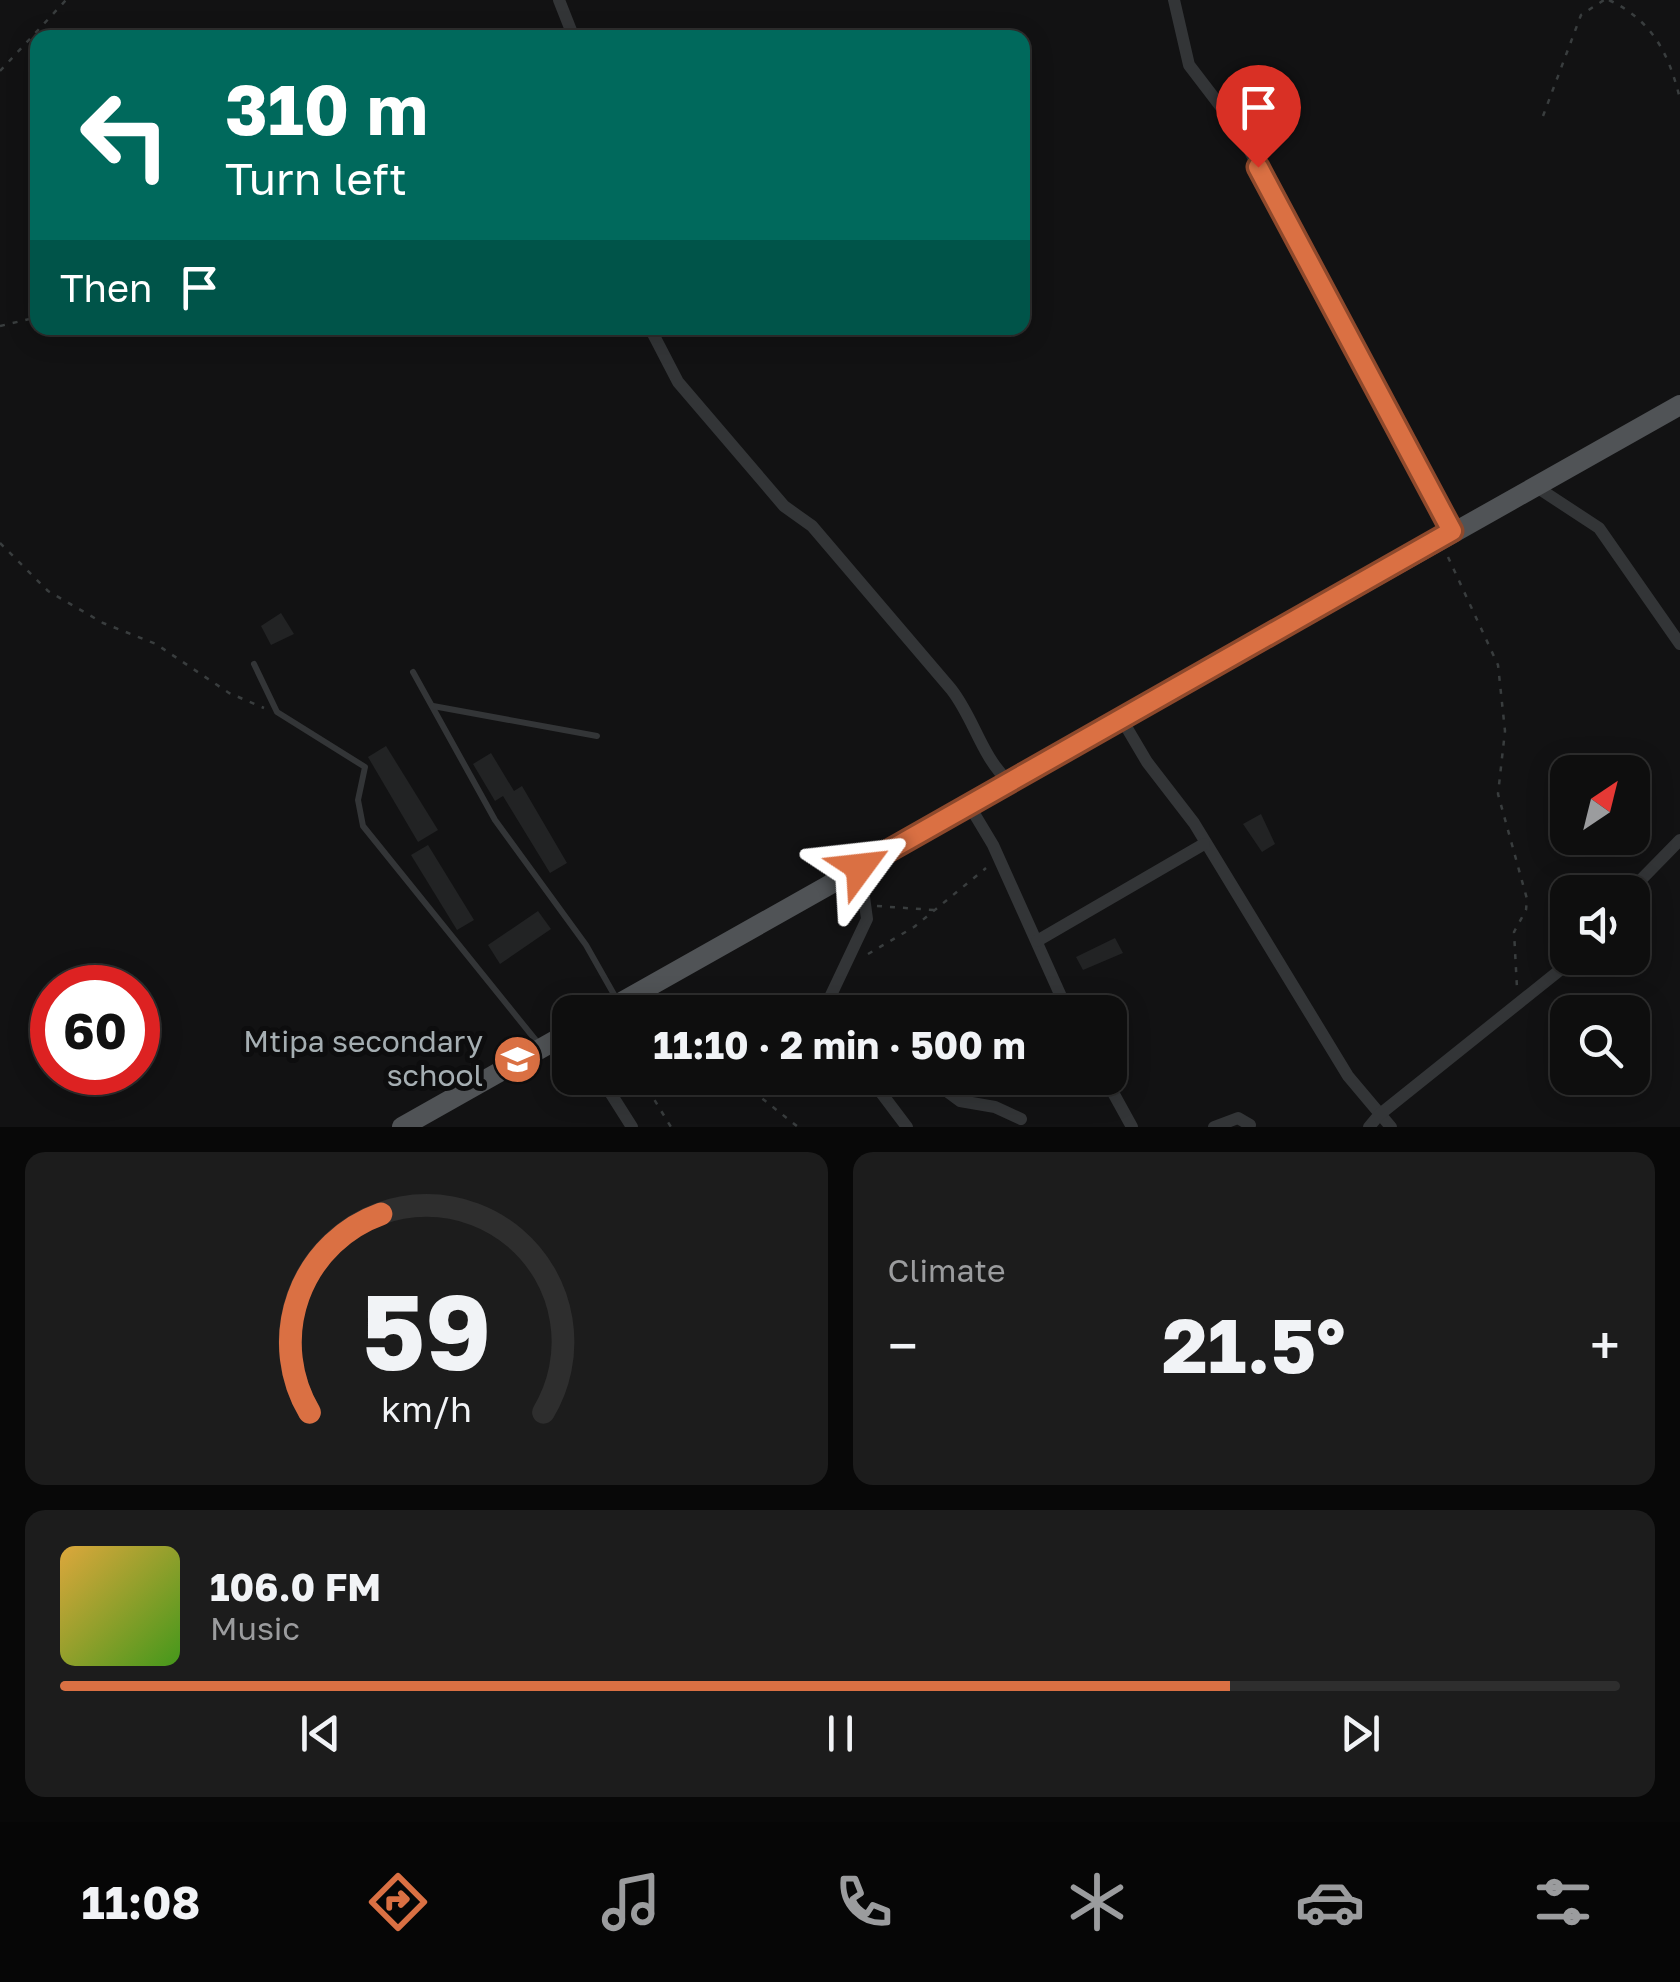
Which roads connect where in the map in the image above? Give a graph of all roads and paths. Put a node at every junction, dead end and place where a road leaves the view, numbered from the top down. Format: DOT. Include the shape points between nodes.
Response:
graph roads {
  1 [pos="56,0"];
  2 [pos="66,0"];
  3 [pos="559,0"];
  4 [pos="1174,0"];
  5 [pos="1607,0"];
  6 [pos="57,6"];
  7 [pos="36,30"];
  8 [pos="571,30"];
  9 [pos="30,37"];
  10 [pos="0,71"];
  11 [pos="1680,98"];
  12 [pos="1543,116"];
  13 [pos="30,319"];
  14 [pos="0,326"];
  15 [pos="654,335"];
  16 [pos="1680,405"];
  17 [pos="1534,486"];
  18 [pos="1448,533"];
  19 [pos="0,544"];
  20 [pos="1680,644"];
  21 [pos="254,664"];
  22 [pos="414,672"];
  23 [pos="432,706"];
  24 [pos="280,714"];
  25 [pos="1121,718"];
  26 [pos="597,736"];
  27 [pos="1009,782"];
  28 [pos="969,805"];
  29 [pos="1680,840"];
  30 [pos="1204,844"];
  31 [pos="1000,862"];
  32 [pos="860,867"];
  33 [pos="1646,875"];
  34 [pos="866,905"];
  35 [pos="934,910"];
  36 [pos="1037,942"];
  37 [pos="848,962"];
  38 [pos="1555,975"];
  39 [pos="608,995"];
  40 [pos="637,995"];
  41 [pos="831,995"];
  42 [pos="1060,995"];
  43 [pos="1518,1006"];
  44 [pos="552,1042"];
  45 [pos="542,1048"];
  46 [pos="612,1095"];
  47 [pos="651,1095"];
  48 [pos="758,1095"];
  49 [pos="883,1095"];
  50 [pos="951,1095"];
  51 [pos="1114,1095"];
  52 [pos="1379,1114"];
  53 [pos="1021,1119"];
  54 [pos="1250,1125"];
  55 [pos="402,1127"];
  56 [pos="632,1127"];
  57 [pos="671,1127"];
  58 [pos="798,1127"];
  59 [pos="907,1127"];
  60 [pos="1132,1127"];
  61 [pos="1214,1127"];
  62 [pos="1369,1127"];
  63 [pos="1392,1127"];
  1 -- 6 [label="path"];
  2 -- 6 [label="path"];
  3 -- 8 [label="street"];
  4 -- 18 [label="street" via="1190,65 1241,134"];
  5 -- 11 [label="path" via="1652,31 1672,63"];
  5 -- 12 [label="path" via="1581,15"];
  6 -- 7 [label="path"];
  9 -- 10 [label="path"];
  13 -- 14 [label="path"];
  15 -- 27 [label="street" via="678,382 964,705 986,755"];
  16 -- 17 [label="main road"];
  17 -- 18 [label="main road"];
  17 -- 20 [label="street" via="1599,528"];
  18 -- 25 [label="main road"];
  18 -- 43 [label="path" via="1450,568 1488,642 1502,687 1498,794 1527,898 1514,932"];
  19 -- 24 [label="path" via="48,592 156,644 229,693"];
  21 -- 24 [label="lane"];
  22 -- 23 [label="lane"];
  23 -- 26 [label="lane"];
  23 -- 39 [label="lane" via="495,820 586,945"];
  24 -- 45 [label="lane" via="365,766 358,812 364,826"];
  25 -- 27 [label="main road"];
  25 -- 30 [label="street"];
  27 -- 28 [label="main road"];
  28 -- 31 [label="street"];
  28 -- 32 [label="main road"];
  29 -- 33 [label="street"];
  30 -- 36 [label="street"];
  30 -- 52 [label="street" via="1348,1076"];
  31 -- 35 [label="path"];
  31 -- 36 [label="street"];
  32 -- 34 [label="street"];
  32 -- 40 [label="main road"];
  34 -- 35 [label="path"];
  34 -- 37 [label="street" via="867,919"];
  35 -- 37 [label="path" via="897,940"];
  36 -- 42 [label="street"];
  37 -- 41 [label="street"];
  38 -- 43 [label="street"];
  43 -- 52 [label="street"];
  44 -- 45 [label="main road"];
  45 -- 55 [label="main road"];
  46 -- 56 [label="street"];
  47 -- 57 [label="path"];
  48 -- 58 [label="path"];
  49 -- 59 [label="street"];
  50 -- 53 [label="street"];
  51 -- 60 [label="street"];
  52 -- 62 [label="street"];
  52 -- 63 [label="street"];
  54 -- 61 [label="street" via="1238,1118"];
}
